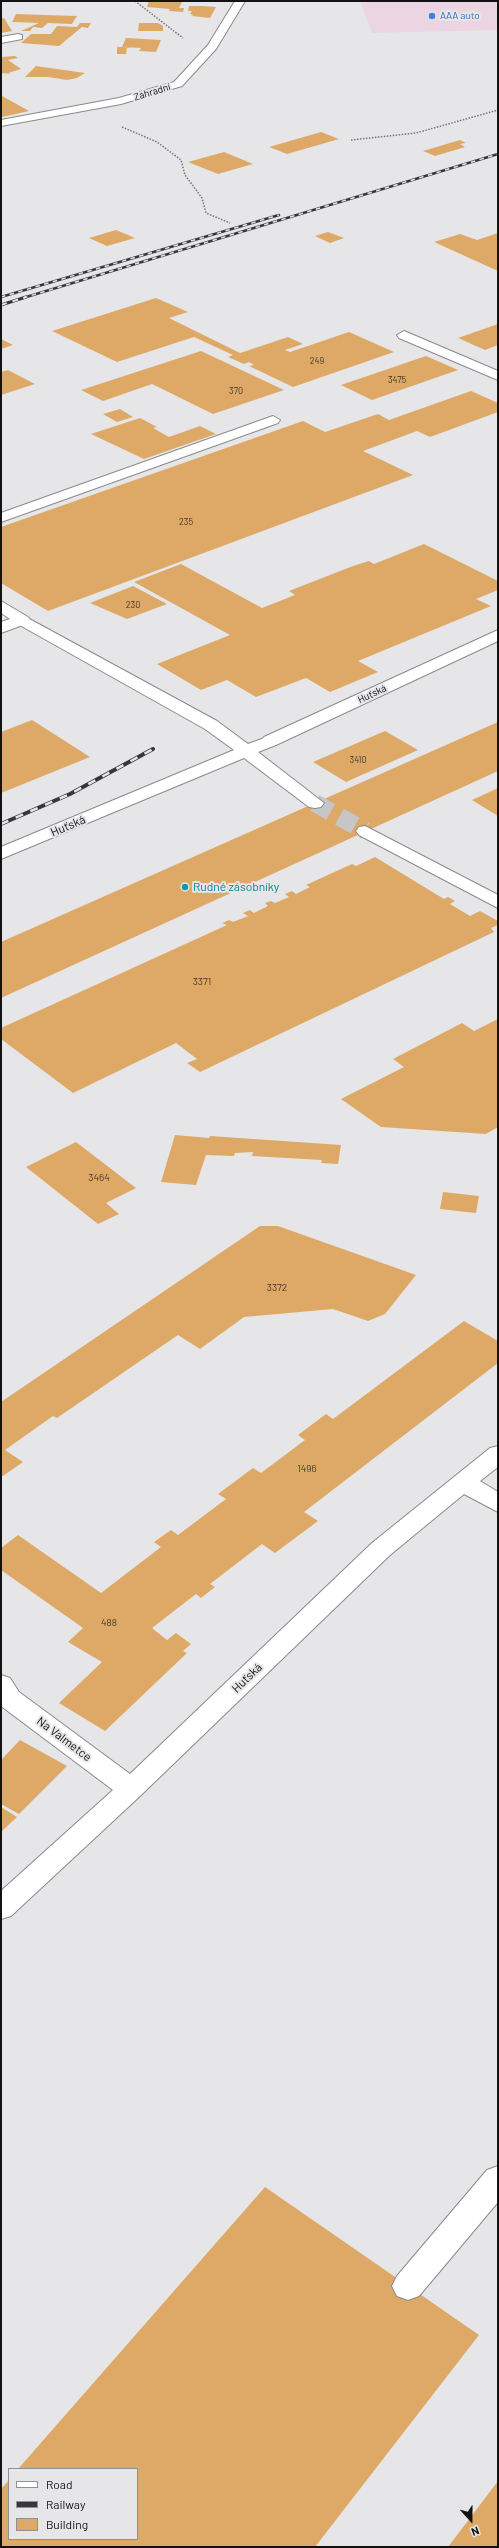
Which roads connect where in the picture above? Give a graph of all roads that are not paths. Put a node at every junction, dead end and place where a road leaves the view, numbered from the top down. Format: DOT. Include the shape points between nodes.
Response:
graph roads {
  1 [pos="240,1"];
  2 [pos="18,37"];
  3 [pos="1,40"];
  4 [pos="1,123"];
  5 [pos="404,335"];
  6 [pos="498,376"];
  7 [pos="273,420"];
  8 [pos="1,518"];
  9 [pos="1,606"];
  10 [pos="22,620"];
  11 [pos="1,628"];
  12 [pos="498,635"];
  13 [pos="246,752"];
  14 [pos="315,803"];
  15 [pos="365,831"];
  16 [pos="1,854"];
  17 [pos="498,902"];
  18 [pos="498,1454"];
  19 [pos="464,1484"];
  20 [pos="498,1503"];
  21 [pos="1,1685"];
  22 [pos="131,1789"];
  23 [pos="1,1908"];
  24 [pos="498,2180"];
  25 [pos="408,2286"];
  1 -- 4 [label="street, Zahradní" via="212,47 178,84 104,104"];
  2 -- 3 [label="street"];
  5 -- 6 [label="street"];
  7 -- 8 [label="street"];
  9 -- 10 [label="street"];
  10 -- 11 [label="street"];
  10 -- 13 [label="street" via="211,725"];
  12 -- 13 [label="street, Huťská"];
  13 -- 14 [label="street"];
  13 -- 16 [label="street, Huťská"];
  15 -- 17 [label="street"];
  18 -- 19 [label="street, Huťská"];
  19 -- 20 [label="street"];
  19 -- 22 [label="street, Huťská" via="381,1549"];
  21 -- 22 [label="street, Na Valmetce" via="10,1699"];
  22 -- 23 [label="street, Huťská"];
  24 -- 25 [label="street"];
}
